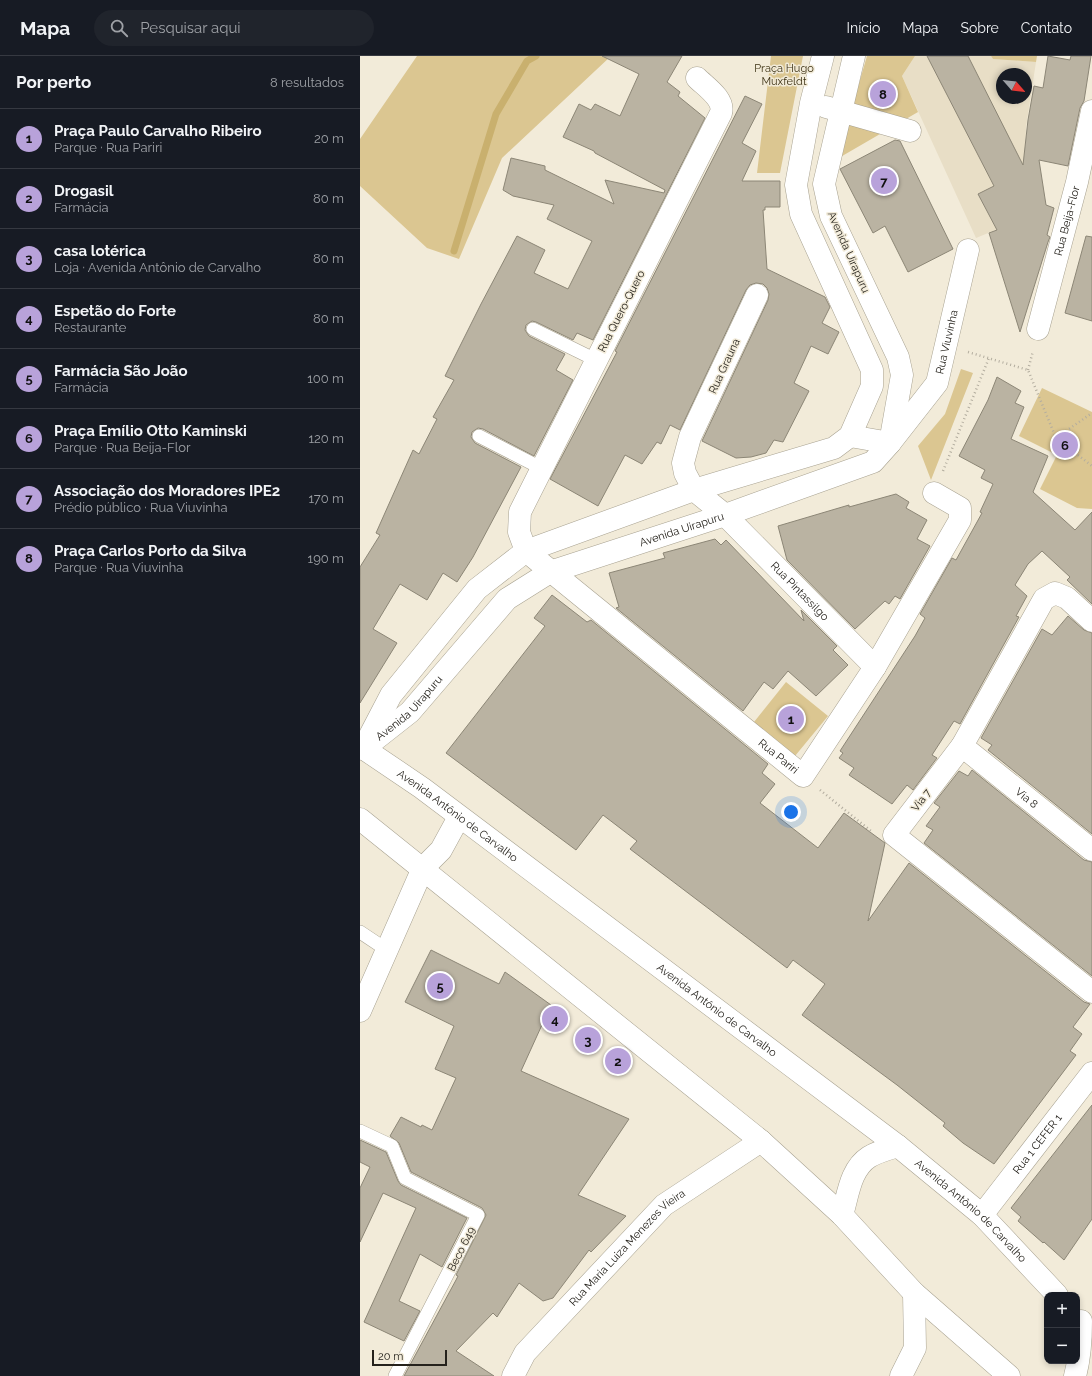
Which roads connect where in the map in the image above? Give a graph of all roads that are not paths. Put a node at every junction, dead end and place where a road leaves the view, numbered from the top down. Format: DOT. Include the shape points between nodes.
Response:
graph roads {
  1 [pos="823,56"];
  2 [pos="854,56"];
  3 [pos="697,78"];
  4 [pos="811,103"];
  5 [pos="840,110"];
  6 [pos="1092,111"];
  7 [pos="910,131"];
  8 [pos="968,250"];
  9 [pos="757,295"];
  10 [pos="534,329"];
  11 [pos="1038,329"];
  12 [pos="596,360"];
  13 [pos="479,436"];
  14 [pos="850,436"];
  15 [pos="890,443"];
  16 [pos="541,468"];
  17 [pos="694,490"];
  18 [pos="934,493"];
  19 [pos="726,515"];
  20 [pos="526,551"];
  21 [pos="550,572"];
  22 [pos="1092,620"];
  23 [pos="875,667"];
  24 [pos="962,746"];
  25 [pos="361,749"];
  26 [pos="459,817"];
  27 [pos="360,818"];
  28 [pos="1092,850"];
  29 [pos="423,868"];
  30 [pos="360,932"];
  31 [pos="387,950"];
  32 [pos="1092,992"];
  33 [pos="360,1011"];
  34 [pos="1092,1073"];
  35 [pos="360,1131"];
  36 [pos="761,1140"];
  37 [pos="898,1146"];
  38 [pos="842,1215"];
  39 [pos="982,1215"];
  40 [pos="914,1292"];
  41 [pos="1054,1292"];
  42 [pos="1086,1322"];
  43 [pos="395,1376"];
  44 [pos="513,1376"];
  45 [pos="901,1376"];
  46 [pos="1009,1376"];
  47 [pos="1075,1376"];
  1 -- 4 [label="street, Avenida Uirapuru"];
  2 -- 5 [label="street, Avenida Uirapuru"];
  3 -- 12 [label="street, Rua Quero-Quero" via="719,100 722,108"];
  4 -- 5 [label="street"];
  4 -- 14 [label="street, Avenida Uirapuru" via="796,185 801,214 872,370 872,386"];
  5 -- 7 [label="street"];
  5 -- 15 [label="street, Avenida Uirapuru" via="824,184 831,216 898,357 902,375"];
  6 -- 11 [label="street, Rua Beija-Flor" via="1077,182"];
  8 -- 15 [label="street, Rua Viuvinha" via="937,383"];
  9 -- 17 [label="street, Rua Grauna" via="690,437 683,463"];
  10 -- 12 [label="lane"];
  12 -- 16 [label="street, Rua Quero-Quero"];
  13 -- 16 [label="lane"];
  14 -- 15 [label="street"];
  14 -- 17 [label="street, Avenida Uirapuru" via="834,448"];
  15 -- 19 [label="street, Avenida Uirapuru" via="873,462"];
  16 -- 20 [label="street, Rua Quero-Quero" via="520,512 518,532"];
  17 -- 19 [label="street, Rua Pintassilgo"];
  17 -- 20 [label="street, Avenida Uirapuru"];
  18 -- 23 [label="street, Rua Pariri" via="960,508 960,520"];
  19 -- 21 [label="street, Avenida Uirapuru"];
  19 -- 23 [label="street, Rua Pintassilgo"];
  20 -- 21 [label="street, Rua Pariri"];
  20 -- 25 [label="street, Avenida Uirapuru" via="477,589 391,695"];
  21 -- 23 [label="street, Rua Pariri" via="803,776"];
  21 -- 25 [label="street, Avenida Uirapuru" via="506,599 410,712"];
  22 -- 24 [label="street, Via 7" via="1062,595 1055,593 1044,599"];
  24 -- 28 [label="street, Via 8"];
  24 -- 32 [label="street, Via 7" via="894,835"];
  25 -- 26 [label="street, Avenida Antônio de Carvalho" via="422,788"];
  26 -- 29 [label="street" via="441,850"];
  26 -- 37 [label="street, Avenida Antônio de Carvalho"];
  27 -- 29 [label="street"];
  29 -- 31 [label="street"];
  29 -- 36 [label="street"];
  30 -- 31 [label="lane"];
  31 -- 33 [label="street"];
  34 -- 39 [label="street, Rua 1 CEFER 1"];
  35 -- 43 [label="lane, Beco 649" via="392,1146 405,1178 478,1215"];
  36 -- 38 [label="street"];
  36 -- 44 [label="street, Rua Maria Luiza Menezes Vieira" via="664,1205 524,1353"];
  37 -- 38 [label="street" via="869,1157 859,1166"];
  37 -- 39 [label="street, Avenida Antônio de Carvalho"];
  38 -- 40 [label="street"];
  39 -- 41 [label="street, Avenida Antônio de Carvalho"];
  40 -- 45 [label="street" via="915,1348"];
  40 -- 46 [label="street"];
  42 -- 47 [label="street"];
}
